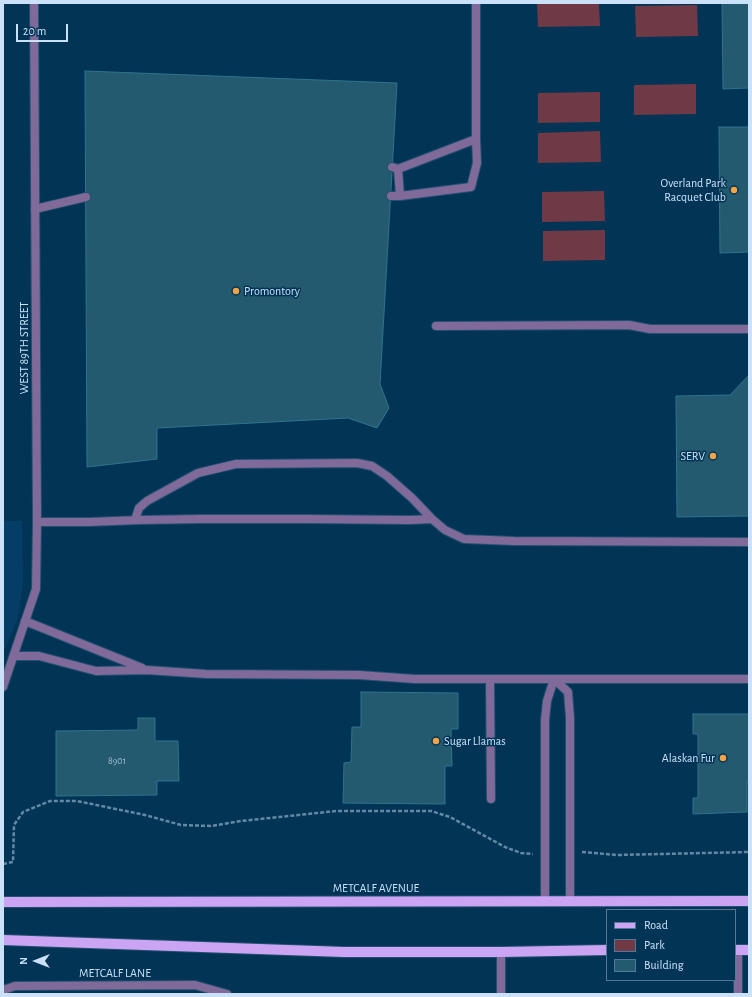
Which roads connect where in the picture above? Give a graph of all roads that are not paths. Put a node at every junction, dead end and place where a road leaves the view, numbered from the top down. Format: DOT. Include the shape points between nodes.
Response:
graph roads {
  1 [pos="34,3"];
  2 [pos="476,3"];
  3 [pos="476,139"];
  4 [pos="391,196"];
  5 [pos="400,196"];
  6 [pos="86,197"];
  7 [pos="35,209"];
  8 [pos="436,326"];
  9 [pos="749,329"];
  10 [pos="432,519"];
  11 [pos="135,520"];
  12 [pos="37,522"];
  13 [pos="749,542"];
  14 [pos="25,621"];
  15 [pos="14,656"];
  16 [pos="147,670"];
  17 [pos="490,679"];
  18 [pos="554,679"];
  19 [pos="749,679"];
  20 [pos="3,687"];
  21 [pos="491,799"];
  22 [pos="545,901"];
  23 [pos="570,901"];
  24 [pos="749,901"];
  25 [pos="3,902"];
  26 [pos="3,940"];
  27 [pos="606,950"];
  28 [pos="741,950"];
  29 [pos="501,952"];
  30 [pos="3,990"];
  31 [pos="227,994"];
  32 [pos="501,994"];
  33 [pos="738,994"];
  1 -- 7 [label="street, WEST 89TH STREET"];
  2 -- 3 [label="street"];
  3 -- 5 [label="street" via="395,168"];
  3 -- 5 [label="street" via="477,163 471,187"];
  4 -- 5 [label="street"];
  6 -- 7 [label="street"];
  7 -- 12 [label="street, WEST 89TH STREET"];
  8 -- 9 [label="street" via="629,325 650,329"];
  10 -- 11 [label="street"];
  10 -- 11 [label="street" via="388,476 372,466 357,463 236,464 198,473 147,500 139,508"];
  10 -- 13 [label="street" via="445,530 464,539"];
  11 -- 12 [label="street"];
  12 -- 14 [label="street, WEST 89TH STREET" via="36,589"];
  14 -- 15 [label="street, WEST 89TH STREET"];
  14 -- 16 [label="street"];
  15 -- 16 [label="street" via="39,656 96,671"];
  15 -- 20 [label="street, WEST 89TH STREET"];
  16 -- 17 [label="street" via="206,674"];
  17 -- 18 [label="street"];
  17 -- 21 [label="street"];
  18 -- 19 [label="street"];
  18 -- 22 [label="street" via="547,701 545,720"];
  18 -- 23 [label="street" via="568,692 570,718"];
  22 -- 23 [label="main road, METCALF AVENUE"];
  22 -- 25 [label="main road, METCALF AVENUE"];
  23 -- 24 [label="main road, METCALF AVENUE"];
  26 -- 29 [label="main road" via="344,952"];
  27 -- 29 [label="main road"];
  28 -- 33 [label="street"];
  29 -- 32 [label="street"];
  30 -- 31 [label="street, METCALF LANE" via="15,986 195,985"];
}
